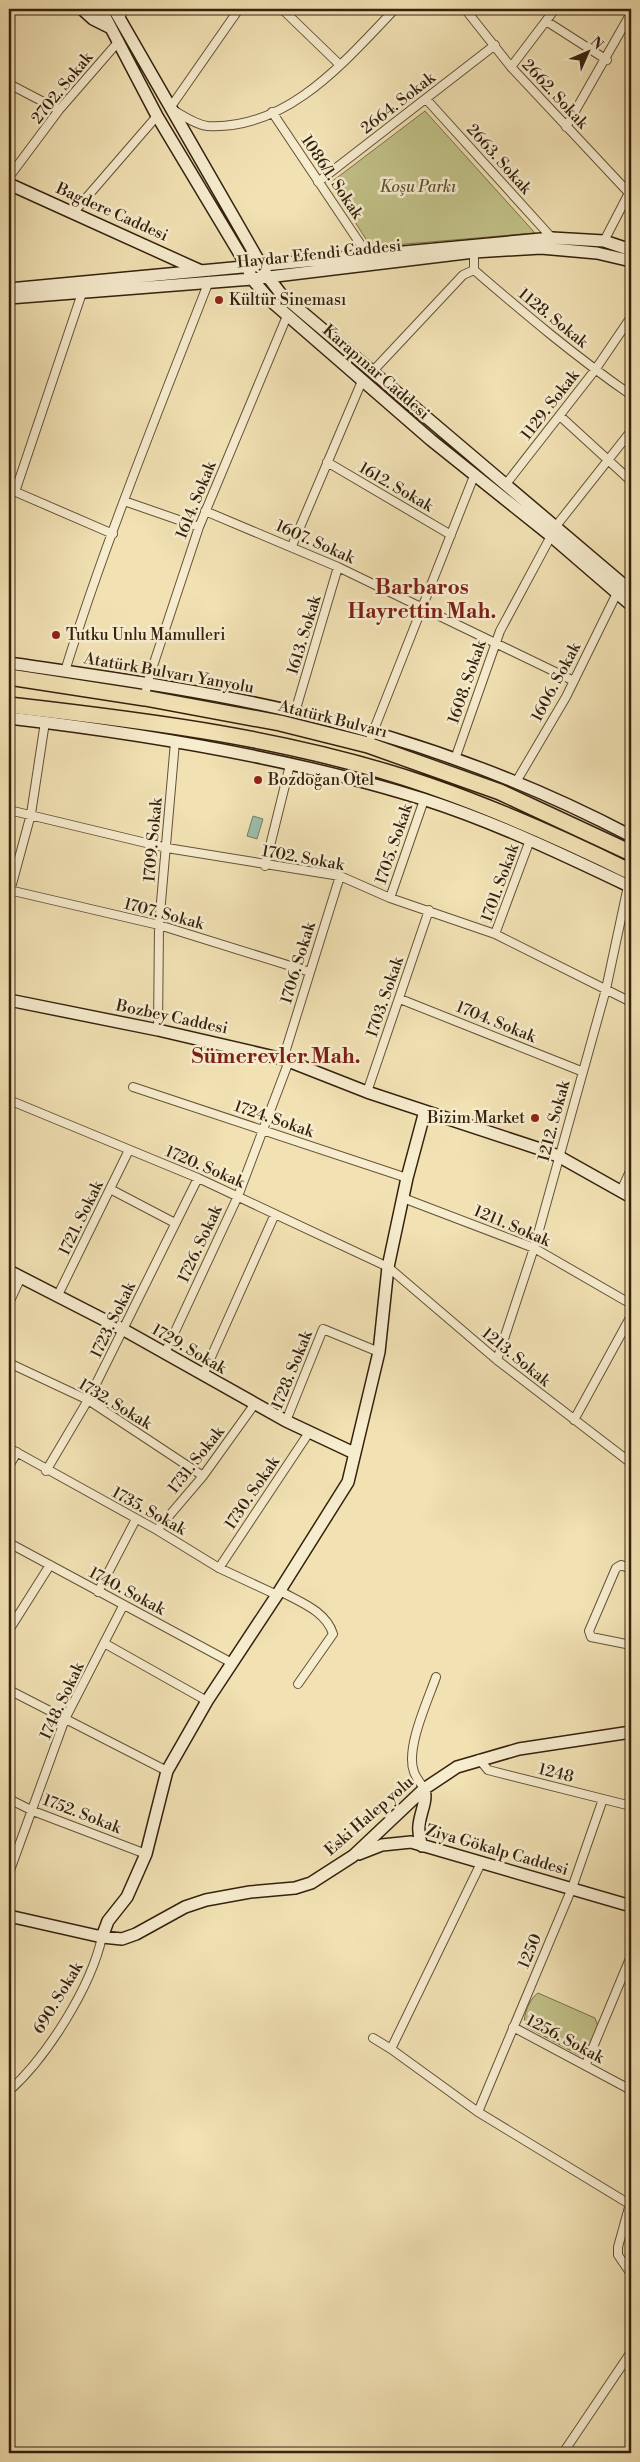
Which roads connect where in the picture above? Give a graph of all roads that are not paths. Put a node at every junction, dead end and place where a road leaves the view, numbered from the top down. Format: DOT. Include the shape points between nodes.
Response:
graph roads {
  1 [pos="82,9"];
  2 [pos="100,9"];
  3 [pos="239,9"];
  4 [pos="282,9"];
  5 [pos="395,9"];
  6 [pos="465,9"];
  7 [pos="555,9"];
  8 [pos="120,12"];
  9 [pos="631,13"];
  10 [pos="546,21"];
  11 [pos="111,28"];
  12 [pos="119,41"];
  13 [pos="495,45"];
  14 [pos="607,60"];
  15 [pos="340,66"];
  16 [pos="511,67"];
  17 [pos="9,84"];
  18 [pos="426,99"];
  19 [pos="170,108"];
  20 [pos="59,110"];
  21 [pos="272,112"];
  22 [pos="157,116"];
  23 [pos="566,127"];
  24 [pos="9,177"];
  25 [pos="318,182"];
  26 [pos="9,184"];
  27 [pos="630,191"];
  28 [pos="74,212"];
  29 [pos="552,238"];
  30 [pos="604,241"];
  31 [pos="631,250"];
  32 [pos="474,252"];
  33 [pos="369,256"];
  34 [pos="631,261"];
  35 [pos="262,265"];
  36 [pos="247,266"];
  37 [pos="474,270"];
  38 [pos="201,271"];
  39 [pos="268,277"];
  40 [pos="252,279"];
  41 [pos="208,282"];
  42 [pos="9,289"];
  43 [pos="82,293"];
  44 [pos="9,298"];
  45 [pos="287,316"];
  46 [pos="631,317"];
  47 [pos="595,370"];
  48 [pos="372,372"];
  49 [pos="362,381"];
  50 [pos="631,395"];
  51 [pos="560,416"];
  52 [pos="631,432"];
  53 [pos="608,461"];
  54 [pos="327,462"];
  55 [pos="474,476"];
  56 [pos="631,482"];
  57 [pos="506,484"];
  58 [pos="12,490"];
  59 [pos="124,501"];
  60 [pos="205,511"];
  61 [pos="199,527"];
  62 [pos="554,531"];
  63 [pos="113,534"];
  64 [pos="451,535"];
  65 [pos="292,546"];
  66 [pos="338,567"];
  67 [pos="631,591"];
  68 [pos="617,594"];
  69 [pos="631,605"];
  70 [pos="422,608"];
  71 [pos="495,643"];
  72 [pos="9,663"];
  73 [pos="65,671"];
  74 [pos="35,673"];
  75 [pos="9,677"];
  76 [pos="574,681"];
  77 [pos="146,691"];
  78 [pos="9,704"];
  79 [pos="295,712"];
  80 [pos="9,718"];
  81 [pos="45,722"];
  82 [pos="370,739"];
  83 [pos="175,742"];
  84 [pos="455,759"];
  85 [pos="290,765"];
  86 [pos="516,782"];
  87 [pos="424,800"];
  88 [pos="9,810"];
  89 [pos="31,814"];
  90 [pos="631,836"];
  91 [pos="530,840"];
  92 [pos="167,848"];
  93 [pos="631,853"];
  94 [pos="265,866"];
  95 [pos="340,876"];
  96 [pos="630,882"];
  97 [pos="9,890"];
  98 [pos="9,895"];
  99 [pos="390,898"];
  100 [pos="429,910"];
  101 [pos="159,925"];
  102 [pos="495,934"];
  103 [pos="310,972"];
  104 [pos="606,989"];
  105 [pos="400,999"];
  106 [pos="9,1000"];
  107 [pos="631,1002"];
  108 [pos="158,1030"];
  109 [pos="286,1060"];
  110 [pos="582,1071"];
  111 [pos="133,1087"];
  112 [pos="367,1092"];
  113 [pos="9,1100"];
  114 [pos="425,1111"];
  115 [pos="264,1129"];
  116 [pos="129,1150"];
  117 [pos="558,1156"];
  118 [pos="631,1169"];
  119 [pos="198,1178"];
  120 [pos="406,1178"];
  121 [pos="110,1189"];
  122 [pos="620,1191"];
  123 [pos="238,1196"];
  124 [pos="631,1197"];
  125 [pos="403,1198"];
  126 [pos="275,1214"];
  127 [pos="175,1223"];
  128 [pos="534,1248"];
  129 [pos="388,1267"];
  130 [pos="9,1271"];
  131 [pos="21,1278"];
  132 [pos="57,1297"];
  133 [pos="9,1303"];
  134 [pos="631,1304"];
  135 [pos="631,1316"];
  136 [pos="124,1330"];
  137 [pos="379,1352"];
  138 [pos="165,1353"];
  139 [pos="497,1360"];
  140 [pos="9,1363"];
  141 [pos="203,1375"];
  142 [pos="88,1400"];
  143 [pos="254,1405"];
  144 [pos="574,1420"];
  145 [pos="286,1422"];
  146 [pos="308,1434"];
  147 [pos="9,1448"];
  148 [pos="17,1452"];
  149 [pos="354,1453"];
  150 [pos="631,1463"];
  151 [pos="9,1466"];
  152 [pos="46,1471"];
  153 [pos="203,1476"];
  154 [pos="136,1519"];
  155 [pos="156,1530"];
  156 [pos="9,1543"];
  157 [pos="50,1565"];
  158 [pos="219,1568"];
  159 [pos="631,1569"];
  160 [pos="98,1592"];
  161 [pos="278,1593"];
  162 [pos="123,1606"];
  163 [pos="9,1630"];
  164 [pos="104,1643"];
  165 [pos="631,1645"];
  166 [pos="232,1663"];
  167 [pos="436,1677"];
  168 [pos="298,1684"];
  169 [pos="9,1690"];
  170 [pos="207,1701"];
  171 [pos="65,1720"];
  172 [pos="631,1732"];
  173 [pos="479,1759"];
  174 [pos="168,1771"];
  175 [pos="424,1789"];
  176 [pos="9,1799"];
  177 [pos="603,1799"];
  178 [pos="631,1806"];
  179 [pos="33,1811"];
  180 [pos="422,1846"];
  181 [pos="146,1854"];
  182 [pos="353,1856"];
  183 [pos="482,1863"];
  184 [pos="9,1873"];
  185 [pos="572,1888"];
  186 [pos="631,1906"];
  187 [pos="9,1916"];
  188 [pos="102,1937"];
  189 [pos="631,1956"];
  190 [pos="513,2026"];
  191 [pos="373,2038"];
  192 [pos="391,2050"];
  193 [pos="586,2064"];
  194 [pos="631,2090"];
  195 [pos="9,2092"];
  196 [pos="478,2112"];
  197 [pos="631,2203"];
  198 [pos="631,2274"];
  199 [pos="631,2352"];
  200 [pos="563,2453"];
  1 -- 11 [label="street"];
  2 -- 11 [label="street, Karapınar Caddesi"];
  3 -- 19 [label="street"];
  4 -- 15 [label="street"];
  5 -- 15 [label="street"];
  6 -- 13 [label="street, 2662. Sokak"];
  7 -- 10 [label="street"];
  8 -- 19 [label="street, Karapınar Caddesi"];
  9 -- 14 [label="street"];
  10 -- 14 [label="street"];
  10 -- 16 [label="street"];
  11 -- 12 [label="street, Karapınar Caddesi"];
  12 -- 20 [label="street, 2702. Sokak"];
  12 -- 22 [label="street, Karapınar Caddesi"];
  13 -- 16 [label="street, 2662. Sokak"];
  13 -- 18 [label="street, 2664. Sokak"];
  14 -- 23 [label="street"];
  15 -- 21 [label="street" via="297,102"];
  16 -- 23 [label="street, 2662. Sokak"];
  17 -- 20 [label="street"];
  18 -- 25 [label="street, 2664. Sokak"];
  18 -- 29 [label="street, 2663. Sokak"];
  19 -- 21 [label="street" via="206,126 247,122"];
  19 -- 35 [label="street, Karapınar Caddesi"];
  20 -- 24 [label="street, 2702. Sokak"];
  21 -- 25 [label="street, 1086/1. Sokak"];
  22 -- 28 [label="street"];
  22 -- 36 [label="street, Karapınar Caddesi"];
  23 -- 27 [label="street, 2662. Sokak"];
  25 -- 33 [label="street, 1086/1. Sokak"];
  26 -- 28 [label="street, Bagdere Caddesi"];
  27 -- 30 [label="street"];
  28 -- 38 [label="street, Bagdere Caddesi"];
  29 -- 30 [label="street, Haydar Efendi Caddesi"];
  29 -- 33 [label="street, Haydar Efendi Caddesi"];
  30 -- 31 [label="street, Haydar Efendi Caddesi"];
  32 -- 34 [label="street, Haydar Efendi Caddesi" via="541,248 597,253"];
  32 -- 37 [label="street"];
  32 -- 39 [label="street, Haydar Efendi Caddesi"];
  33 -- 35 [label="street, Haydar Efendi Caddesi"];
  35 -- 36 [label="street, Haydar Efendi Caddesi"];
  35 -- 39 [label="street, Karapınar Caddesi"];
  36 -- 38 [label="street, Haydar Efendi Caddesi"];
  36 -- 40 [label="street, Karapınar Caddesi"];
  37 -- 47 [label="street, 1128. Sokak"];
  37 -- 48 [label="street" via="463,275"];
  38 -- 42 [label="street, Haydar Efendi Caddesi"];
  39 -- 40 [label="street, Haydar Efendi Caddesi"];
  39 -- 48 [label="street, Karapınar Caddesi" via="292,306"];
  40 -- 41 [label="street, Haydar Efendi Caddesi"];
  40 -- 45 [label="street, Karapınar Caddesi"];
  41 -- 43 [label="street, Haydar Efendi Caddesi"];
  41 -- 59 [label="street"];
  43 -- 44 [label="street, Haydar Efendi Caddesi"];
  43 -- 58 [label="street"];
  45 -- 49 [label="street, Karapınar Caddesi"];
  45 -- 60 [label="street, 1614. Sokak"];
  46 -- 47 [label="street, 1129. Sokak"];
  47 -- 50 [label="street, 1128. Sokak"];
  47 -- 51 [label="street, 1129. Sokak"];
  48 -- 57 [label="street, Karapınar Caddesi"];
  49 -- 54 [label="street"];
  49 -- 55 [label="street, Karapınar Caddesi"];
  51 -- 53 [label="street"];
  51 -- 57 [label="street, 1129. Sokak"];
  52 -- 53 [label="street"];
  53 -- 56 [label="street"];
  53 -- 62 [label="street"];
  54 -- 64 [label="street, 1612. Sokak"];
  54 -- 65 [label="street"];
  55 -- 62 [label="street, Karapınar Caddesi"];
  55 -- 64 [label="street"];
  57 -- 62 [label="street, Karapınar Caddesi"];
  58 -- 63 [label="street"];
  59 -- 61 [label="street"];
  59 -- 63 [label="street"];
  60 -- 61 [label="street, 1614. Sokak"];
  60 -- 65 [label="street, 1607. Sokak"];
  61 -- 77 [label="street, 1614. Sokak"];
  62 -- 67 [label="street, Karapınar Caddesi"];
  62 -- 68 [label="street, Karapınar Caddesi"];
  62 -- 71 [label="street, 1608. Sokak"];
  63 -- 73 [label="street"];
  64 -- 70 [label="street"];
  65 -- 66 [label="street, 1607. Sokak"];
  66 -- 70 [label="street, 1607. Sokak"];
  66 -- 79 [label="street, 1613. Sokak"];
  68 -- 69 [label="street, Karapınar Caddesi"];
  68 -- 76 [label="street, 1606. Sokak"];
  70 -- 71 [label="street, 1607. Sokak"];
  70 -- 82 [label="street"];
  71 -- 76 [label="street, 1607. Sokak"];
  71 -- 84 [label="street, 1608. Sokak"];
  72 -- 74 [label="street, Atatürk Bulvarı Yanyolu"];
  73 -- 74 [label="street, Atatürk Bulvarı Yanyolu"];
  73 -- 77 [label="street, Atatürk Bulvarı Yanyolu"];
  74 -- 75 [label="highway, Atatürk Bulvarı"];
  74 -- 77 [label="highway, Atatürk Bulvarı"];
  76 -- 86 [label="street, 1606. Sokak"];
  77 -- 79 [label="street, Atatürk Bulvarı Yanyolu"];
  77 -- 82 [label="highway, Atatürk Bulvarı" via="280,723"];
  78 -- 96 [label="highway" via="144,721 277,745 363,766 493,810"];
  79 -- 82 [label="street, Atatürk Bulvarı Yanyolu"];
  80 -- 81 [label="street"];
  81 -- 83 [label="street"];
  81 -- 89 [label="street"];
  82 -- 84 [label="street, Atatürk Bulvarı Yanyolu"];
  82 -- 93 [label="highway, Atatürk Bulvarı" via="500,792"];
  83 -- 85 [label="street"];
  83 -- 92 [label="street, 1709. Sokak"];
  84 -- 86 [label="street, Atatürk Bulvarı Yanyolu"];
  85 -- 87 [label="street" via="358,780"];
  85 -- 94 [label="street"];
  86 -- 90 [label="street, Atatürk Bulvarı Yanyolu"];
  87 -- 91 [label="street"];
  87 -- 99 [label="street, 1705. Sokak"];
  88 -- 89 [label="street, 1702. Sokak"];
  89 -- 92 [label="street, 1702. Sokak"];
  89 -- 97 [label="street"];
  91 -- 96 [label="street"];
  91 -- 102 [label="street, 1701. Sokak"];
  92 -- 94 [label="street, 1702. Sokak"];
  92 -- 101 [label="street, 1709. Sokak"];
  94 -- 95 [label="street, 1702. Sokak"];
  95 -- 99 [label="street, 1702. Sokak"];
  95 -- 103 [label="street, 1706. Sokak"];
  96 -- 104 [label="street, 1212. Sokak"];
  97 -- 98 [label="street"];
  97 -- 101 [label="street, 1707. Sokak"];
  99 -- 100 [label="street, 1702. Sokak"];
  100 -- 102 [label="street, 1702. Sokak"];
  100 -- 105 [label="street, 1703. Sokak"];
  101 -- 103 [label="street, 1707. Sokak"];
  101 -- 108 [label="street, 1709. Sokak"];
  102 -- 104 [label="street, 1702. Sokak"];
  103 -- 109 [label="street, 1706. Sokak"];
  104 -- 107 [label="street, 1702. Sokak"];
  104 -- 110 [label="street, 1212. Sokak"];
  105 -- 110 [label="street, 1704. Sokak"];
  105 -- 112 [label="street, 1703. Sokak"];
  106 -- 108 [label="street, Bozbey Caddesi"];
  108 -- 109 [label="street, Bozbey Caddesi"];
  109 -- 112 [label="street, Bozbey Caddesi"];
  109 -- 115 [label="street, 1726. Sokak"];
  110 -- 117 [label="street, 1212. Sokak"];
  111 -- 115 [label="street, 1724. Sokak"];
  112 -- 114 [label="street, Bozbey Caddesi"];
  113 -- 116 [label="street, 1720. Sokak"];
  114 -- 117 [label="street, Bozbey Caddesi"];
  114 -- 120 [label="street"];
  115 -- 120 [label="street, 1724. Sokak"];
  115 -- 123 [label="street, 1726. Sokak"];
  116 -- 119 [label="street, 1720. Sokak"];
  116 -- 121 [label="street, 1721. Sokak"];
  117 -- 122 [label="street, Bozbey Caddesi"];
  117 -- 128 [label="street, 1212. Sokak"];
  118 -- 122 [label="street"];
  119 -- 123 [label="street, 1720. Sokak"];
  119 -- 127 [label="street, 1723. Sokak"];
  120 -- 125 [label="street"];
  121 -- 127 [label="street"];
  121 -- 132 [label="street, 1721. Sokak"];
  122 -- 124 [label="street, Bozbey Caddesi"];
  123 -- 126 [label="street, 1720. Sokak"];
  123 -- 138 [label="street, 1726. Sokak"];
  125 -- 128 [label="street, 1211. Sokak"];
  125 -- 129 [label="street"];
  126 -- 129 [label="street, 1720. Sokak"];
  126 -- 141 [label="street"];
  127 -- 136 [label="street, 1723. Sokak"];
  128 -- 134 [label="street, 1211. Sokak"];
  128 -- 139 [label="street, 1212. Sokak"];
  129 -- 137 [label="street"];
  129 -- 139 [label="street, 1213. Sokak"];
  130 -- 131 [label="street, 1729. Sokak"];
  131 -- 132 [label="street, 1729. Sokak"];
  131 -- 133 [label="street"];
  132 -- 136 [label="street, 1729. Sokak"];
  135 -- 144 [label="street"];
  136 -- 138 [label="street, 1729. Sokak"];
  136 -- 142 [label="street, 1723. Sokak"];
  137 -- 145 [label="street, 1728. Sokak" via="324,1329"];
  137 -- 149 [label="street"];
  138 -- 141 [label="street, 1729. Sokak"];
  139 -- 144 [label="street, 1213. Sokak"];
  140 -- 142 [label="street, 1732. Sokak"];
  141 -- 143 [label="street, 1729. Sokak"];
  142 -- 152 [label="street, 1723. Sokak"];
  142 -- 153 [label="street, 1732. Sokak"];
  143 -- 145 [label="street, 1729. Sokak"];
  143 -- 153 [label="street, 1731. Sokak"];
  144 -- 150 [label="street, 1213. Sokak"];
  145 -- 146 [label="street, 1729. Sokak"];
  146 -- 149 [label="street, 1729. Sokak"];
  146 -- 158 [label="street, 1730. Sokak"];
  147 -- 148 [label="street, 1735. Sokak"];
  148 -- 151 [label="street"];
  148 -- 152 [label="street, 1735. Sokak"];
  149 -- 161 [label="street" via="348,1482"];
  152 -- 154 [label="street, 1735. Sokak"];
  153 -- 155 [label="street, 1731. Sokak"];
  154 -- 155 [label="street, 1735. Sokak"];
  154 -- 160 [label="street"];
  155 -- 158 [label="street, 1735. Sokak"];
  156 -- 157 [label="street, 1740. Sokak"];
  157 -- 160 [label="street, 1740. Sokak"];
  157 -- 163 [label="street"];
  158 -- 161 [label="street, 1735. Sokak"];
  159 -- 165 [label="street" via="621,1565 616,1568 589,1631 590,1637"];
  160 -- 162 [label="street, 1740. Sokak"];
  161 -- 166 [label="street"];
  161 -- 168 [label="street, 1735. Sokak" via="313,1610 329,1622 333,1634"];
  162 -- 164 [label="street, 1748. Sokak"];
  162 -- 166 [label="street, 1740. Sokak"];
  164 -- 170 [label="street"];
  164 -- 171 [label="street, 1748. Sokak"];
  166 -- 170 [label="street"];
  167 -- 175 [label="street" via="412,1757 413,1771"];
  169 -- 171 [label="street"];
  170 -- 174 [label="street"];
  171 -- 174 [label="street"];
  171 -- 179 [label="street, 1748. Sokak"];
  172 -- 173 [label="street, Eski Halep yolu" via="528,1747"];
  173 -- 175 [label="street, Eski Halep yolu" via="457,1767"];
  173 -- 177 [label="street, 1248" via="488,1770"];
  174 -- 181 [label="street"];
  175 -- 180 [label="street" via="426,1794 418,1822"];
  175 -- 182 [label="street, Eski Halep yolu"];
  176 -- 179 [label="street, 1752. Sokak"];
  177 -- 178 [label="street, 1248"];
  177 -- 185 [label="street, 1250"];
  179 -- 181 [label="street, 1752. Sokak"];
  179 -- 184 [label="street, 1748. Sokak"];
  180 -- 182 [label="street, Ziya Gökalp Caddesi" via="411,1842 382,1845"];
  180 -- 183 [label="street, Ziya Gökalp Caddesi"];
  181 -- 188 [label="street" via="127,1897 108,1920"];
  182 -- 188 [label="street, Eski Halep yolu" via="311,1883 206,1900 122,1939"];
  183 -- 185 [label="street, Ziya Gökalp Caddesi"];
  183 -- 192 [label="street"];
  185 -- 186 [label="street, Ziya Gökalp Caddesi"];
  185 -- 190 [label="street, 1250"];
  187 -- 188 [label="street, Eski Halep yolu"];
  188 -- 195 [label="street, 690. Sokak" via="91,1974 58,2032"];
  189 -- 193 [label="street"];
  190 -- 193 [label="street, 1256. Sokak"];
  190 -- 196 [label="street, 1250"];
  191 -- 192 [label="street"];
  192 -- 196 [label="street"];
  193 -- 194 [label="street, 1256. Sokak"];
  196 -- 197 [label="street"];
  197 -- 198 [label="street" via="618,2255"];
  199 -- 200 [label="street"];
}
